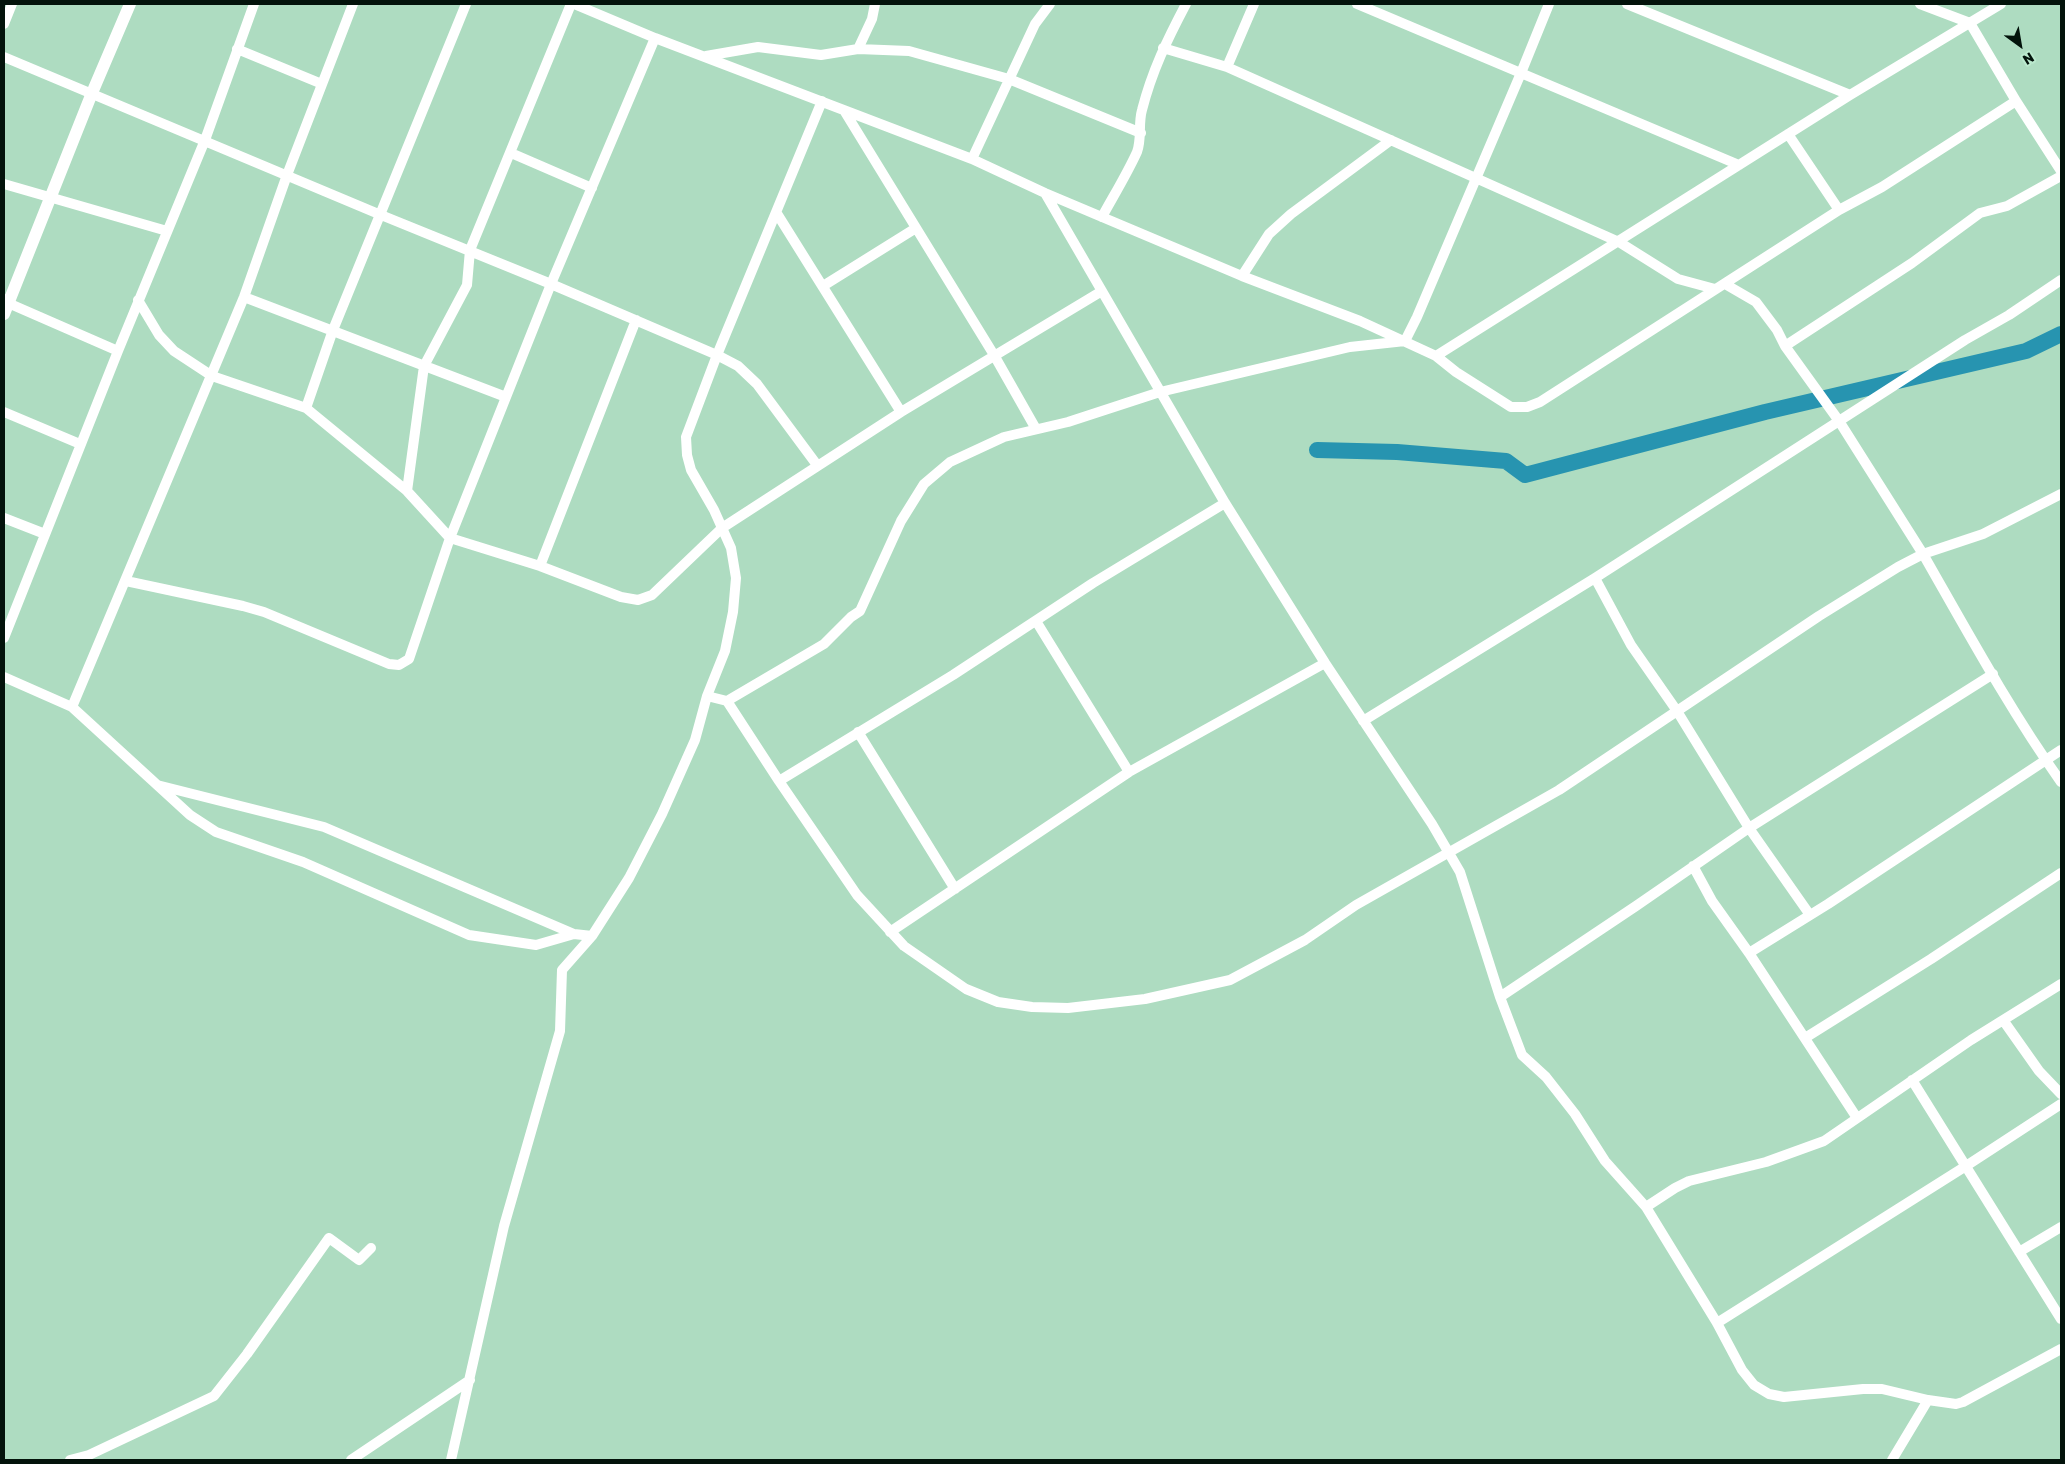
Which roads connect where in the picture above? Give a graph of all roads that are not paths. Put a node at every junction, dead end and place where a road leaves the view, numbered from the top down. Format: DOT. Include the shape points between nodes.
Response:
graph roads {
  1 [pos="12,4"];
  2 [pos="128,4"];
  3 [pos="254,4"];
  4 [pos="353,4"];
  5 [pos="466,4"];
  6 [pos="573,4"];
  7 [pos="875,4"];
  8 [pos="1050,4"];
  9 [pos="1186,4"];
  10 [pos="1254,4"];
  11 [pos="1357,4"];
  12 [pos="1549,4"];
  13 [pos="1628,4"];
  14 [pos="1920,4"];
  15 [pos="2001,4"];
  16 [pos="1970,23"];
  17 [pos="4,24"];
  18 [pos="655,38"];
  19 [pos="1163,48"];
  20 [pos="858,49"];
  21 [pos="237,50"];
  22 [pos="706,56"];
  23 [pos="4,57"];
  24 [pos="1227,66"];
  25 [pos="1521,73"];
  26 [pos="1009,79"];
  27 [pos="322,84"];
  28 [pos="92,93"];
  29 [pos="1850,95"];
  30 [pos="822,101"];
  31 [pos="2016,101"];
  32 [pos="845,112"];
  33 [pos="1141,133"];
  34 [pos="1788,134"];
  35 [pos="205,140"];
  36 [pos="1391,140"];
  37 [pos="511,153"];
  38 [pos="972,159"];
  39 [pos="1739,165"];
  40 [pos="2061,171"];
  41 [pos="287,175"];
  42 [pos="2061,176"];
  43 [pos="1476,177"];
  44 [pos="4,184"];
  45 [pos="592,188"];
  46 [pos="1045,193"];
  47 [pos="51,197"];
  48 [pos="1839,210"];
  49 [pos="776,212"];
  50 [pos="381,215"];
  51 [pos="1102,217"];
  52 [pos="916,228"];
  53 [pos="167,231"];
  54 [pos="1619,242"];
  55 [pos="470,250"];
  56 [pos="1242,276"];
  57 [pos="2061,280"];
  58 [pos="551,284"];
  59 [pos="1725,284"];
  60 [pos="823,286"];
  61 [pos="1715,289"];
  62 [pos="1102,291"];
  63 [pos="244,297"];
  64 [pos="138,300"];
  65 [pos="5,305"];
  66 [pos="636,320"];
  67 [pos="333,330"];
  68 [pos="1404,341"];
  69 [pos="1784,346"];
  70 [pos="118,351"];
  71 [pos="717,355"];
  72 [pos="994,355"];
  73 [pos="1436,356"];
  74 [pos="424,366"];
  75 [pos="212,376"];
  76 [pos="1160,392"];
  77 [pos="506,397"];
  78 [pos="306,408"];
  79 [pos="4,412"];
  80 [pos="901,412"];
  81 [pos="1839,421"];
  82 [pos="1036,429"];
  83 [pos="80,444"];
  84 [pos="816,465"];
  85 [pos="408,491"];
  86 [pos="2061,494"];
  87 [pos="1225,503"];
  88 [pos="4,518"];
  89 [pos="722,528"];
  90 [pos="44,534"];
  91 [pos="450,538"];
  92 [pos="1923,554"];
  93 [pos="540,566"];
  94 [pos="1595,578"];
  95 [pos="126,581"];
  96 [pos="1036,621"];
  97 [pos="4,638"];
  98 [pos="1325,663"];
  99 [pos="1993,674"];
  100 [pos="4,676"];
  101 [pos="707,696"];
  102 [pos="727,701"];
  103 [pos="72,707"];
  104 [pos="1677,711"];
  105 [pos="1363,721"];
  106 [pos="858,732"];
  107 [pos="2061,750"];
  108 [pos="2046,760"];
  109 [pos="1129,772"];
  110 [pos="779,781"];
  111 [pos="2061,782"];
  112 [pos="156,784"];
  113 [pos="1749,828"];
  114 [pos="1449,852"];
  115 [pos="1693,866"];
  116 [pos="2061,873"];
  117 [pos="955,889"];
  118 [pos="1810,915"];
  119 [pos="890,932"];
  120 [pos="574,934"];
  121 [pos="592,936"];
  122 [pos="1749,952"];
  123 [pos="2061,984"];
  124 [pos="1500,996"];
  125 [pos="2003,1020"];
  126 [pos="1805,1038"];
  127 [pos="1912,1080"];
  128 [pos="2061,1094"];
  129 [pos="2061,1104"];
  130 [pos="1857,1118"];
  131 [pos="1966,1166"];
  132 [pos="1646,1207"];
  133 [pos="2061,1227"];
  134 [pos="371,1248"];
  135 [pos="2020,1252"];
  136 [pos="2061,1319"];
  137 [pos="1717,1323"];
  138 [pos="2061,1349"];
  139 [pos="470,1380"];
  140 [pos="1928,1400"];
  141 [pos="70,1460"];
  142 [pos="351,1460"];
  143 [pos="451,1460"];
  144 [pos="1892,1460"];
  1 -- 17 [label="street"];
  2 -- 28 [label="street"];
  3 -- 21 [label="street"];
  4 -- 27 [label="street"];
  5 -- 50 [label="street"];
  6 -- 18 [label="street"];
  6 -- 37 [label="street"];
  7 -- 20 [label="street"];
  8 -- 26 [label="street" via="1035,24"];
  9 -- 19 [label="street"];
  10 -- 24 [label="street"];
  11 -- 25 [label="street"];
  12 -- 25 [label="street"];
  13 -- 29 [label="street"];
  14 -- 16 [label="street"];
  15 -- 16 [label="street"];
  16 -- 29 [label="street"];
  16 -- 31 [label="street"];
  18 -- 22 [label="street"];
  18 -- 45 [label="street"];
  19 -- 24 [label="street"];
  19 -- 33 [label="street" via="1150,79 1141,114"];
  20 -- 22 [label="street" via="821,55 758,46"];
  20 -- 26 [label="street" via="909,51"];
  21 -- 27 [label="street"];
  21 -- 35 [label="street"];
  22 -- 30 [label="street"];
  23 -- 28 [label="street"];
  24 -- 36 [label="street"];
  25 -- 39 [label="street"];
  25 -- 43 [label="street"];
  26 -- 33 [label="street"];
  26 -- 38 [label="street"];
  27 -- 41 [label="street"];
  28 -- 35 [label="street"];
  28 -- 47 [label="street"];
  29 -- 34 [label="street"];
  30 -- 32 [label="street"];
  30 -- 49 [label="street"];
  31 -- 40 [label="street"];
  31 -- 48 [label="street" via="1882,187"];
  32 -- 38 [label="street"];
  32 -- 52 [label="street"];
  33 -- 51 [label="street" via="1138,150"];
  34 -- 39 [label="street"];
  34 -- 48 [label="street"];
  35 -- 41 [label="street"];
  35 -- 53 [label="street"];
  36 -- 43 [label="street"];
  36 -- 56 [label="street" via="1269,234"];
  37 -- 45 [label="street"];
  37 -- 55 [label="street"];
  38 -- 46 [label="street"];
  39 -- 54 [label="street"];
  41 -- 50 [label="street"];
  41 -- 63 [label="street"];
  42 -- 69 [label="street" via="2007,206 1980,213 1912,263"];
  43 -- 54 [label="street"];
  43 -- 68 [label="street"];
  44 -- 47 [label="street"];
  45 -- 58 [label="street"];
  46 -- 51 [label="street"];
  46 -- 62 [label="street"];
  47 -- 53 [label="street"];
  47 -- 65 [label="street"];
  48 -- 59 [label="street"];
  49 -- 60 [label="street"];
  49 -- 71 [label="street"];
  50 -- 55 [label="street"];
  50 -- 67 [label="street"];
  51 -- 56 [label="street"];
  52 -- 60 [label="street"];
  52 -- 72 [label="street"];
  53 -- 64 [label="street"];
  54 -- 61 [label="street" via="1678,279"];
  54 -- 73 [label="street"];
  55 -- 58 [label="street"];
  55 -- 74 [label="street" via="468,285"];
  56 -- 68 [label="street"];
  57 -- 81 [label="street"];
  58 -- 66 [label="street"];
  58 -- 77 [label="street"];
  59 -- 61 [label="street"];
  59 -- 69 [label="street" via="1756,302 1777,330"];
  60 -- 80 [label="street"];
  61 -- 73 [label="street" via="1540,402 1527,407 1511,407"];
  62 -- 72 [label="street"];
  62 -- 76 [label="street"];
  63 -- 67 [label="street"];
  63 -- 75 [label="street"];
  64 -- 70 [label="street"];
  64 -- 75 [label="street" via="165,343"];
  65 -- 70 [label="street"];
  66 -- 71 [label="street"];
  66 -- 93 [label="street"];
  67 -- 74 [label="street"];
  67 -- 78 [label="street"];
  68 -- 73 [label="street"];
  68 -- 76 [label="street" via="1350,347"];
  69 -- 81 [label="street"];
  70 -- 83 [label="street"];
  71 -- 84 [label="street" via="738,366 757,384"];
  71 -- 89 [label="street" via="686,437 686,455"];
  72 -- 80 [label="street"];
  72 -- 82 [label="street"];
  74 -- 77 [label="street"];
  74 -- 85 [label="street"];
  75 -- 78 [label="street"];
  75 -- 95 [label="street"];
  76 -- 82 [label="street"];
  76 -- 87 [label="street"];
  77 -- 91 [label="street"];
  78 -- 85 [label="street"];
  79 -- 83 [label="street"];
  80 -- 84 [label="street"];
  81 -- 92 [label="street"];
  81 -- 94 [label="street"];
  82 -- 102 [label="street" via="1004,436 950,462 924,484 901,521 860,611 824,644"];
  83 -- 90 [label="street"];
  84 -- 89 [label="street"];
  85 -- 91 [label="street"];
  86 -- 92 [label="street" via="1983,534"];
  87 -- 96 [label="street"];
  87 -- 98 [label="street"];
  88 -- 90 [label="street"];
  89 -- 93 [label="street" via="652,595 638,600 621,597"];
  89 -- 101 [label="street" via="731,548 735,595 724,651"];
  90 -- 97 [label="street"];
  91 -- 93 [label="street"];
  91 -- 95 [label="street" via="409,659 399,665 264,612"];
  92 -- 99 [label="street"];
  92 -- 104 [label="street" via="1819,616"];
  94 -- 104 [label="street" via="1631,645"];
  94 -- 105 [label="street"];
  95 -- 103 [label="street"];
  96 -- 106 [label="street"];
  96 -- 109 [label="street"];
  98 -- 105 [label="street"];
  98 -- 109 [label="street"];
  99 -- 108 [label="street"];
  99 -- 113 [label="street"];
  100 -- 103 [label="street"];
  101 -- 102 [label="street"];
  101 -- 121 [label="street" via="695,740 662,814 629,878"];
  102 -- 110 [label="street"];
  103 -- 112 [label="street"];
  104 -- 113 [label="street"];
  104 -- 114 [label="street" via="1559,790"];
  105 -- 114 [label="street"];
  106 -- 110 [label="street"];
  106 -- 117 [label="street"];
  107 -- 108 [label="street"];
  108 -- 111 [label="street"];
  108 -- 118 [label="street"];
  109 -- 117 [label="street"];
  110 -- 119 [label="street" via="857,895"];
  112 -- 120 [label="street" via="324,827"];
  112 -- 120 [label="street" via="190,815 216,832 303,862 469,935 536,945"];
  113 -- 115 [label="street"];
  113 -- 118 [label="street"];
  114 -- 119 [label="street" via="1356,905 1306,940 1230,980 1145,999 1068,1008 998,1002 966,989 904,946"];
  114 -- 124 [label="street" via="1460,872"];
  115 -- 122 [label="street" via="1712,901"];
  115 -- 124 [label="street"];
  116 -- 126 [label="street"];
  117 -- 119 [label="street"];
  118 -- 122 [label="street"];
  120 -- 121 [label="street"];
  121 -- 139 [label="street" via="562,970 560,1032 504,1226"];
  122 -- 126 [label="street"];
  123 -- 125 [label="street"];
  124 -- 132 [label="street" via="1522,1055 1546,1077 1605,1161"];
  125 -- 127 [label="street"];
  125 -- 128 [label="street"];
  126 -- 130 [label="street"];
  127 -- 130 [label="street"];
  127 -- 131 [label="street"];
  129 -- 131 [label="street"];
  130 -- 132 [label="street" via="1824,1141 1766,1162 1689,1181"];
  131 -- 135 [label="street"];
  131 -- 137 [label="street"];
  132 -- 137 [label="street"];
  133 -- 135 [label="street"];
  134 -- 141 [label="street" via="359,1260 329,1238 214,1396"];
  135 -- 136 [label="street"];
  137 -- 140 [label="street" via="1742,1370 1754,1385 1769,1394 1784,1397 1882,1389"];
  138 -- 140 [label="street" via="1963,1402"];
  139 -- 142 [label="street"];
  139 -- 143 [label="street"];
  140 -- 144 [label="street"];
}
